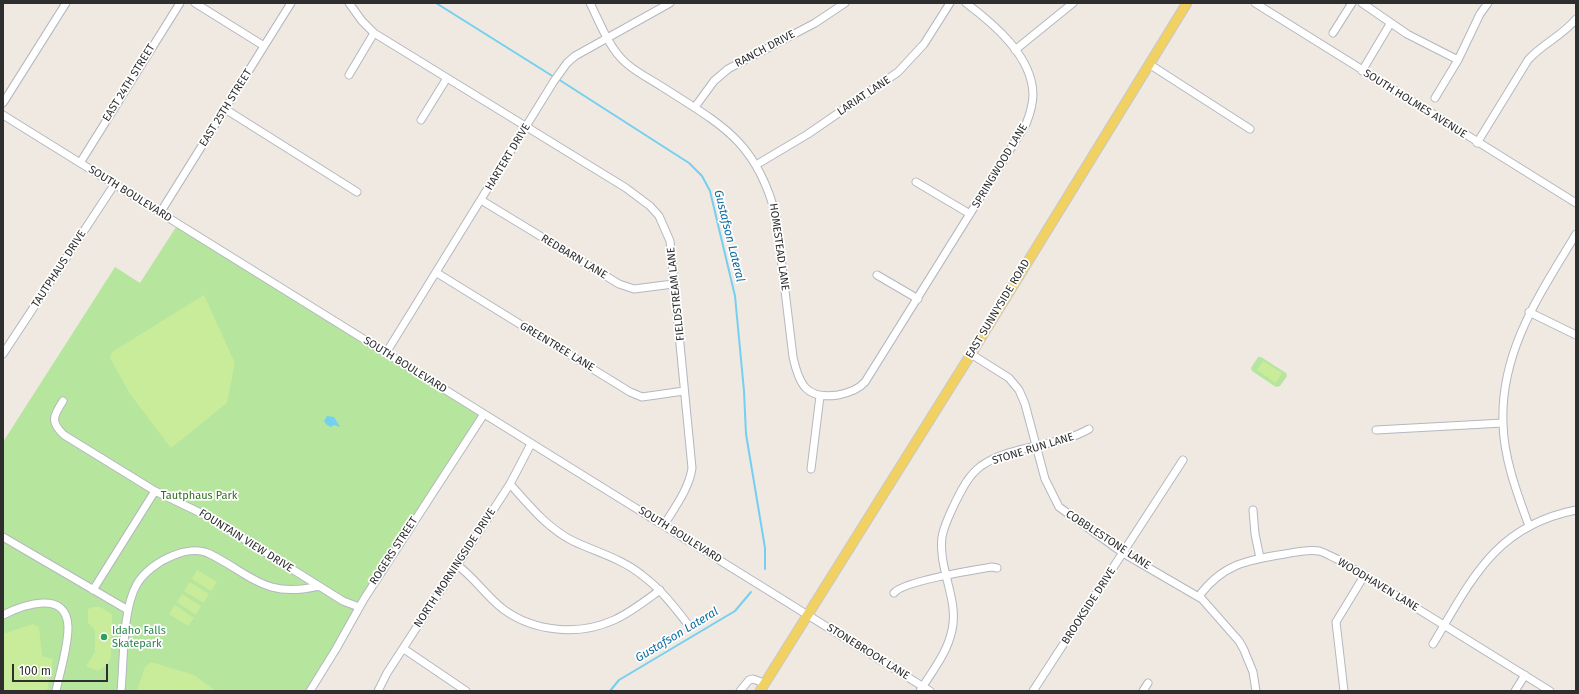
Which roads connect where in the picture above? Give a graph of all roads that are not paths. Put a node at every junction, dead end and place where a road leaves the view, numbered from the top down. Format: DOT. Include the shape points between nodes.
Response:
graph roads {
  1 [pos="66,3"];
  2 [pos="180,3"];
  3 [pos="195,3"];
  4 [pos="291,3"];
  5 [pos="349,3"];
  6 [pos="590,3"];
  7 [pos="670,3"];
  8 [pos="845,3"];
  9 [pos="950,3"];
  10 [pos="966,3"];
  11 [pos="1073,3"];
  12 [pos="1187,3"];
  13 [pos="1255,3"];
  14 [pos="1352,3"];
  15 [pos="1362,3"];
  16 [pos="1488,3"];
  17 [pos="1576,19"];
  18 [pos="1390,24"];
  19 [pos="374,33"];
  20 [pos="1332,33"];
  21 [pos="607,38"];
  22 [pos="264,46"];
  23 [pos="1015,50"];
  24 [pos="1458,60"];
  25 [pos="1149,64"];
  26 [pos="1362,71"];
  27 [pos="349,75"];
  28 [pos="446,78"];
  29 [pos="1435,98"];
  30 [pos="3,103"];
  31 [pos="695,107"];
  32 [pos="225,109"];
  33 [pos="3,115"];
  34 [pos="420,120"];
  35 [pos="525,128"];
  36 [pos="1250,129"];
  37 [pos="1477,142"];
  38 [pos="80,163"];
  39 [pos="756,165"];
  40 [pos="916,182"];
  41 [pos="114,185"];
  42 [pos="357,192"];
  43 [pos="482,200"];
  44 [pos="1576,203"];
  45 [pos="160,213"];
  46 [pos="970,214"];
  47 [pos="1576,234"];
  48 [pos="437,273"];
  49 [pos="877,275"];
  50 [pos="674,284"];
  51 [pos="918,299"];
  52 [pos="1529,312"];
  53 [pos="1576,335"];
  54 [pos="386,353"];
  55 [pos="3,354"];
  56 [pos="971,354"];
  57 [pos="684,391"];
  58 [pos="817,395"];
  59 [pos="63,401"];
  60 [pos="484,414"];
  61 [pos="1503,423"];
  62 [pos="1089,429"];
  63 [pos="1376,430"];
  64 [pos="531,444"];
  65 [pos="1037,447"];
  66 [pos="1183,460"];
  67 [pos="811,469"];
  68 [pos="510,484"];
  69 [pos="155,491"];
  70 [pos="1253,510"];
  71 [pos="1576,510"];
  72 [pos="664,525"];
  73 [pos="1529,526"];
  74 [pos="3,537"];
  75 [pos="1123,553"];
  76 [pos="1260,558"];
  77 [pos="457,565"];
  78 [pos="997,568"];
  79 [pos="945,576"];
  80 [pos="1364,576"];
  81 [pos="319,586"];
  82 [pos="93,590"];
  83 [pos="660,590"];
  84 [pos="894,593"];
  85 [pos="1199,596"];
  86 [pos="358,607"];
  87 [pos="128,610"];
  88 [pos="807,614"];
  89 [pos="3,615"];
  90 [pos="1444,625"];
  91 [pos="690,627"];
  92 [pos="1434,644"];
  93 [pos="404,649"];
  94 [pos="1525,675"];
  95 [pos="1148,683"];
  96 [pos="762,687"];
  97 [pos="921,689"];
  98 [pos="56,691"];
  99 [pos="121,691"];
  100 [pos="310,691"];
  101 [pos="378,691"];
  102 [pos="466,691"];
  103 [pos="740,691"];
  104 [pos="930,691"];
  105 [pos="1033,691"];
  106 [pos="1143,691"];
  107 [pos="1256,691"];
  108 [pos="1344,691"];
  109 [pos="1515,691"];
  110 [pos="1550,691"];
  1 -- 30 [label="street"];
  2 -- 38 [label="street, EAST 24TH STREET"];
  3 -- 22 [label="street"];
  4 -- 22 [label="street, EAST 25TH STREET"];
  5 -- 19 [label="street, FIELDSTREAM LANE"];
  6 -- 21 [label="street, HOMESTEAD LANE"];
  7 -- 21 [label="street, HARTERT DRIVE"];
  8 -- 31 [label="street, RANCH DRIVE" via="815,23 728,69 714,81"];
  9 -- 39 [label="street, LARIAT LANE" via="924,44 898,72 808,134"];
  10 -- 23 [label="street, SPRINGWOOD LANE" via="996,28"];
  11 -- 23 [label="street"];
  12 -- 25 [label="main road, EAST SUNNYSIDE ROAD"];
  13 -- 26 [label="street, SOUTH HOLMES AVENUE"];
  14 -- 20 [label="street"];
  15 -- 18 [label="street"];
  16 -- 24 [label="street"];
  17 -- 37 [label="street" via="1565,32 1535,52 1528,60"];
  18 -- 24 [label="street"];
  18 -- 26 [label="street"];
  19 -- 27 [label="street"];
  19 -- 28 [label="street, FIELDSTREAM LANE"];
  21 -- 31 [label="street, HOMESTEAD LANE" via="626,64"];
  21 -- 35 [label="street, HARTERT DRIVE" via="575,56 556,78"];
  22 -- 32 [label="street, EAST 25TH STREET"];
  23 -- 46 [label="street, SPRINGWOOD LANE" via="1030,75 1033,94 1031,110 1026,124"];
  24 -- 29 [label="street"];
  25 -- 36 [label="street"];
  25 -- 56 [label="main road, EAST SUNNYSIDE ROAD"];
  26 -- 37 [label="street, SOUTH HOLMES AVENUE"];
  28 -- 34 [label="street"];
  28 -- 35 [label="street, FIELDSTREAM LANE"];
  31 -- 39 [label="street, HOMESTEAD LANE" via="723,125 740,142"];
  32 -- 42 [label="street"];
  32 -- 45 [label="street, EAST 25TH STREET"];
  33 -- 38 [label="street, SOUTH BOULEVARD"];
  35 -- 43 [label="street, HARTERT DRIVE"];
  35 -- 50 [label="street, FIELDSTREAM LANE" via="626,188 650,206 663,221 670,241"];
  37 -- 44 [label="street, SOUTH HOLMES AVENUE"];
  38 -- 41 [label="street, SOUTH BOULEVARD"];
  39 -- 58 [label="street, HOMESTEAD LANE" via="772,199 776,216 798,377 805,387"];
  40 -- 46 [label="street, SPRINGWOOD LANE"];
  41 -- 45 [label="street, SOUTH BOULEVARD"];
  41 -- 55 [label="street, TAUTPHAUS DRIVE"];
  43 -- 48 [label="street, HARTERT DRIVE"];
  43 -- 50 [label="street, REDBARN LANE" via="619,284 634,289"];
  45 -- 54 [label="street, SOUTH BOULEVARD"];
  46 -- 51 [label="street, SPRINGWOOD LANE"];
  47 -- 52 [label="street"];
  48 -- 54 [label="street, HARTERT DRIVE"];
  48 -- 57 [label="street, GREENTREE LANE" via="630,392 642,397"];
  49 -- 51 [label="street"];
  50 -- 57 [label="street, FIELDSTREAM LANE"];
  51 -- 58 [label="street, SPRINGWOOD LANE" via="861,387 847,394"];
  52 -- 53 [label="street"];
  52 -- 61 [label="street" via="1512,357 1506,386"];
  54 -- 60 [label="street, SOUTH BOULEVARD"];
  56 -- 65 [label="street, COBBLESTONE LANE" via="1009,378 1019,390"];
  56 -- 88 [label="main road, EAST SUNNYSIDE ROAD"];
  57 -- 72 [label="street, FIELDSTREAM LANE" via="691,477"];
  58 -- 67 [label="street"];
  59 -- 69 [label="street, FOUNTAIN VIEW DRIVE" via="54,420 56,428"];
  60 -- 64 [label="street, SOUTH BOULEVARD"];
  60 -- 86 [label="street, ROGERS STREET"];
  61 -- 63 [label="street"];
  61 -- 73 [label="street" via="1508,457"];
  62 -- 65 [label="street, STONE RUN LANE" via="1074,437"];
  64 -- 68 [label="street, NORTH MORNINGSIDE DRIVE"];
  64 -- 72 [label="street, SOUTH BOULEVARD"];
  65 -- 75 [label="street, COBBLESTONE LANE" via="1045,479 1060,507"];
  65 -- 79 [label="street, STONE RUN LANE" via="996,457 972,473 945,527 942,549"];
  66 -- 75 [label="street, BROOKSIDE DRIVE"];
  68 -- 77 [label="street, NORTH MORNINGSIDE DRIVE"];
  68 -- 83 [label="street" via="541,518 558,532 627,565"];
  69 -- 81 [label="street, FOUNTAIN VIEW DRIVE" via="209,517"];
  69 -- 82 [label="street"];
  70 -- 76 [label="street"];
  71 -- 73 [label="street" via="1544,518"];
  72 -- 88 [label="street, SOUTH BOULEVARD"];
  73 -- 90 [label="street" via="1506,541 1484,563"];
  74 -- 82 [label="street"];
  75 -- 85 [label="street, COBBLESTONE LANE"];
  75 -- 105 [label="street, BROOKSIDE DRIVE"];
  76 -- 80 [label="street, WOODHAVEN LANE" via="1317,551 1339,560"];
  76 -- 85 [label="street, WOODHAVEN LANE" via="1222,572"];
  77 -- 83 [label="street" via="505,610 543,628 583,629 598,626 627,613"];
  77 -- 93 [label="street, NORTH MORNINGSIDE DRIVE"];
  78 -- 79 [label="street"];
  79 -- 84 [label="street" via="903,587"];
  79 -- 97 [label="street, STONE RUN LANE" via="952,600 953,624 948,644"];
  80 -- 90 [label="street, WOODHAVEN LANE"];
  80 -- 108 [label="street" via="1336,622"];
  81 -- 86 [label="street, FOUNTAIN VIEW DRIVE"];
  81 -- 87 [label="street" via="297,589 267,586 251,580 209,553 187,551 169,557 144,575 133,590"];
  82 -- 87 [label="street"];
  83 -- 91 [label="street"];
  85 -- 107 [label="street, COBBLESTONE LANE" via="1239,641 1253,672"];
  86 -- 100 [label="street, ROGERS STREET" via="336,650"];
  87 -- 99 [label="street"];
  88 -- 96 [label="main road, EAST SUNNYSIDE ROAD"];
  88 -- 97 [label="street, STONEBROOK LANE"];
  89 -- 98 [label="street" via="38,603 56,606 62,611 68,627"];
  90 -- 92 [label="street"];
  90 -- 94 [label="street, WOODHAVEN LANE"];
  93 -- 101 [label="street, NORTH MORNINGSIDE DRIVE"];
  93 -- 102 [label="street"];
  94 -- 109 [label="street"];
  94 -- 110 [label="street, WOODHAVEN LANE"];
  95 -- 106 [label="street"];
  96 -- 103 [label="street" via="753,679"];
  97 -- 104 [label="street, STONEBROOK LANE"];
}
